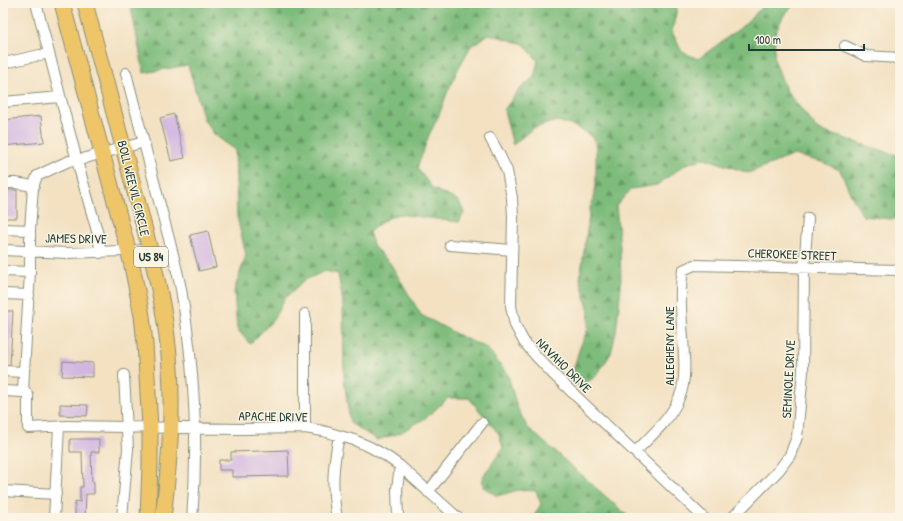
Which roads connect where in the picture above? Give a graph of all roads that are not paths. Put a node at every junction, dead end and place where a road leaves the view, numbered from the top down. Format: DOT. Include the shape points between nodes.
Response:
graph roads {
  1 [pos="36,3"];
  2 [pos="62,3"];
  3 [pos="85,3"];
  4 [pos="845,46"];
  5 [pos="49,53"];
  6 [pos="3,58"];
  7 [pos="900,58"];
  8 [pos="126,73"];
  9 [pos="60,97"];
  10 [pos="3,102"];
  11 [pos="490,138"];
  12 [pos="144,142"];
  13 [pos="124,148"];
  14 [pos="101,153"];
  15 [pos="77,160"];
  16 [pos="3,183"];
  17 [pos="34,186"];
  18 [pos="808,218"];
  19 [pos="3,229"];
  20 [pos="30,230"];
  21 [pos="450,245"];
  22 [pos="3,250"];
  23 [pos="150,250"];
  24 [pos="512,250"];
  25 [pos="30,251"];
  26 [pos="128,251"];
  27 [pos="100,253"];
  28 [pos="804,268"];
  29 [pos="684,270"];
  30 [pos="900,270"];
  31 [pos="3,271"];
  32 [pos="30,272"];
  33 [pos="3,294"];
  34 [pos="29,295"];
  35 [pos="305,314"];
  36 [pos="3,371"];
  37 [pos="24,372"];
  38 [pos="124,375"];
  39 [pos="3,391"];
  40 [pos="23,392"];
  41 [pos="482,423"];
  42 [pos="59,427"];
  43 [pos="127,427"];
  44 [pos="150,427"];
  45 [pos="171,428"];
  46 [pos="196,428"];
  47 [pos="305,428"];
  48 [pos="339,436"];
  49 [pos="635,452"];
  50 [pos="400,466"];
  51 [pos="3,491"];
  52 [pos="428,492"];
  53 [pos="56,494"];
  54 [pos="54,518"];
  55 [pos="122,518"];
  56 [pos="148,518"];
  57 [pos="163,518"];
  58 [pos="192,518"];
  59 [pos="337,518"];
  60 [pos="398,518"];
  61 [pos="458,518"];
  62 [pos="704,518"];
  63 [pos="732,518"];
  1 -- 5 [label="street"];
  2 -- 14 [label="highway, BOLL WEEVIL CIRCLE / US 84"];
  3 -- 13 [label="highway, BOLL WEEVIL CIRCLE / US 84"];
  4 -- 7 [label="street" via="866,56"];
  5 -- 6 [label="street" via="4,63"];
  5 -- 9 [label="street"];
  8 -- 12 [label="street"];
  9 -- 10 [label="street"];
  9 -- 15 [label="street"];
  11 -- 24 [label="street, NAVAHO DRIVE" via="508,171 512,198"];
  12 -- 13 [label="street"];
  12 -- 46 [label="street" via="181,289"];
  13 -- 14 [label="street"];
  13 -- 23 [label="highway, BOLL WEEVIL CIRCLE / US 84"];
  14 -- 15 [label="street"];
  14 -- 26 [label="highway, BOLL WEEVIL CIRCLE / US 84"];
  15 -- 17 [label="street" via="37,176"];
  15 -- 27 [label="street" via="99,238"];
  16 -- 17 [label="street"];
  17 -- 20 [label="street"];
  18 -- 28 [label="street, SEMINOLE DRIVE"];
  19 -- 20 [label="street"];
  20 -- 25 [label="street"];
  21 -- 24 [label="street"];
  22 -- 25 [label="street, JAMES DRIVE"];
  23 -- 26 [label="street, JAMES DRIVE"];
  23 -- 45 [label="highway, BOLL WEEVIL CIRCLE / US 84" via="168,338"];
  24 -- 49 [label="street, NAVAHO DRIVE" via="511,306 515,325 524,342"];
  25 -- 27 [label="street, JAMES DRIVE"];
  25 -- 32 [label="street"];
  26 -- 27 [label="street, JAMES DRIVE"];
  26 -- 44 [label="highway, BOLL WEEVIL CIRCLE / US 84" via="142,316"];
  28 -- 29 [label="street, CHEROKEE STREET" via="694,265"];
  28 -- 30 [label="street, CHEROKEE STREET"];
  28 -- 63 [label="street, SEMINOLE DRIVE" via="803,372 797,437 790,455 779,470"];
  29 -- 49 [label="street, ALLEGHENY LANE" via="682,288 685,362 682,390 670,415"];
  31 -- 32 [label="street"];
  32 -- 34 [label="street"];
  33 -- 34 [label="street"];
  34 -- 37 [label="street"];
  35 -- 47 [label="street"];
  36 -- 37 [label="street"];
  37 -- 40 [label="street"];
  38 -- 43 [label="street"];
  39 -- 40 [label="street"];
  40 -- 42 [label="street, APACHE DRIVE" via="28,395 28,428"];
  41 -- 52 [label="street"];
  42 -- 43 [label="street, APACHE DRIVE"];
  42 -- 53 [label="street"];
  43 -- 44 [label="street, APACHE DRIVE"];
  43 -- 55 [label="street" via="128,449"];
  44 -- 45 [label="street, APACHE DRIVE"];
  44 -- 56 [label="highway, BOLL WEEVIL CIRCLE / US 84"];
  45 -- 46 [label="street, APACHE DRIVE"];
  45 -- 57 [label="highway, BOLL WEEVIL CIRCLE / US 84"];
  46 -- 47 [label="street, APACHE DRIVE"];
  46 -- 58 [label="street"];
  47 -- 48 [label="street, APACHE DRIVE"];
  48 -- 50 [label="street, APACHE DRIVE" via="370,447"];
  48 -- 59 [label="street" via="332,481"];
  49 -- 62 [label="street, NAVAHO DRIVE"];
  50 -- 52 [label="street, APACHE DRIVE"];
  50 -- 60 [label="street" via="397,489"];
  51 -- 53 [label="street"];
  52 -- 61 [label="street, APACHE DRIVE"];
  53 -- 54 [label="street"];
}
